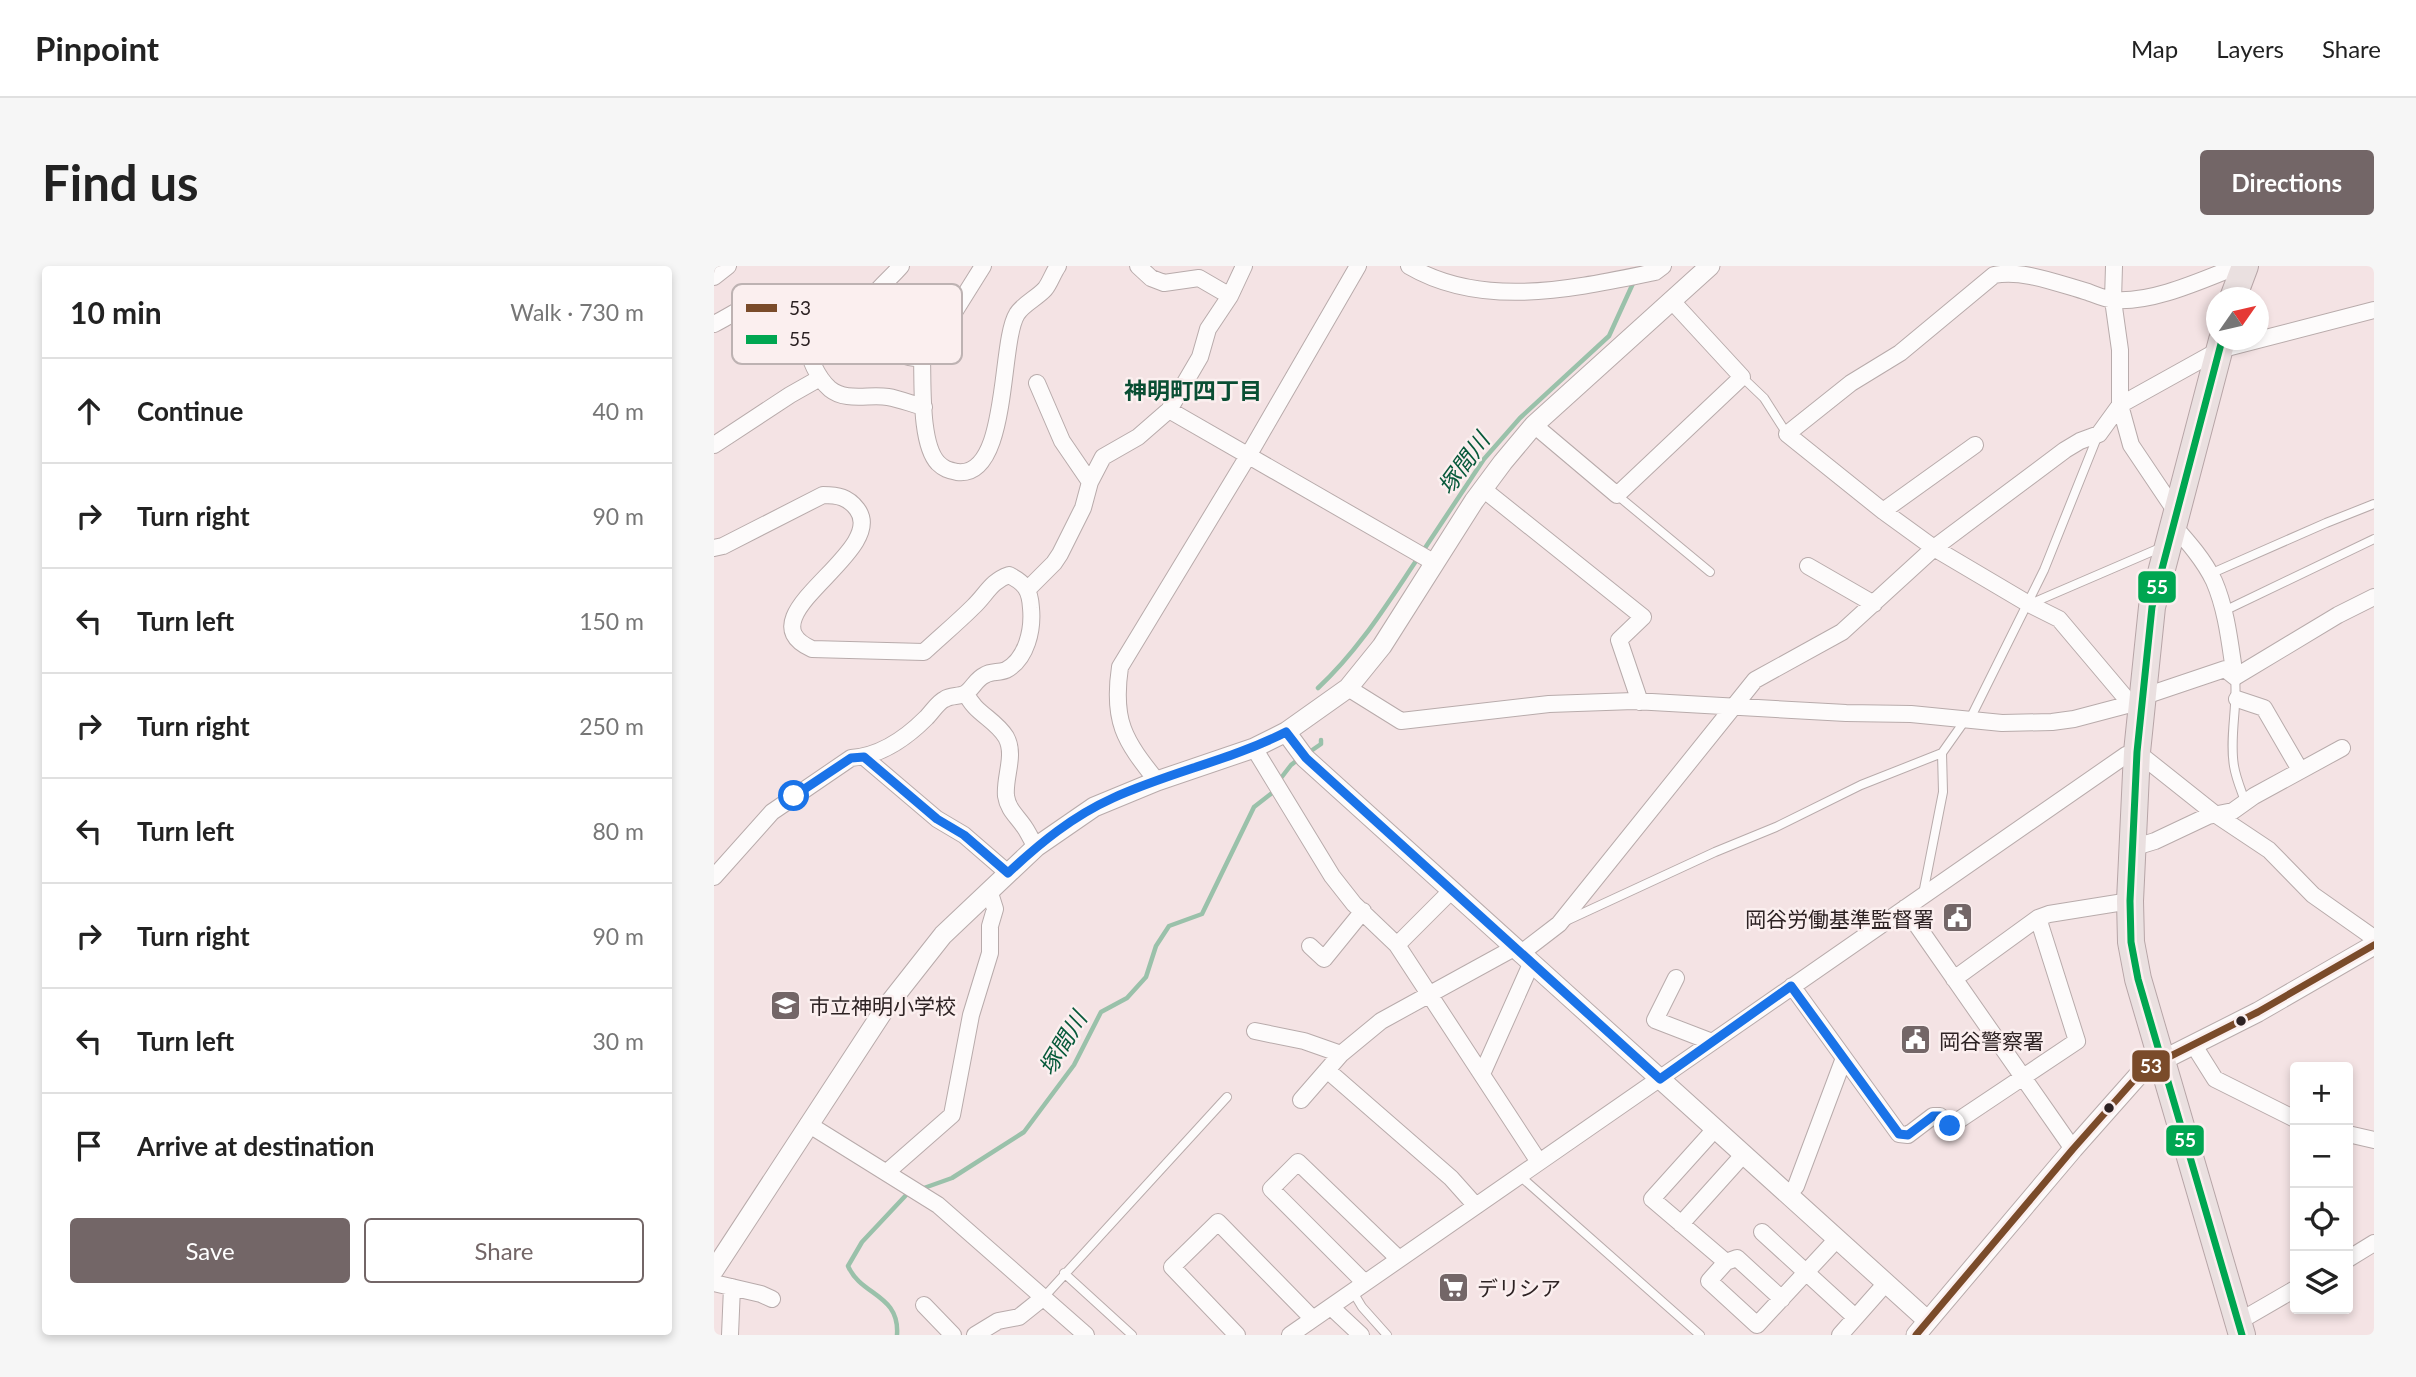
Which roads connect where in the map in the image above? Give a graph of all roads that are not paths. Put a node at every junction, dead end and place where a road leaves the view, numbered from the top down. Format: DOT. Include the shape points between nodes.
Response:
graph roads {
  1 [pos="728,266"];
  2 [pos="901,266"];
  3 [pos="984,266"];
  4 [pos="1058,266"];
  5 [pos="1138,266"];
  6 [pos="1244,266"];
  7 [pos="1358,266"];
  8 [pos="1409,266"];
  9 [pos="1663,266"];
  10 [pos="1710,266"];
  11 [pos="2114,266"];
  12 [pos="2238,266"];
  13 [pos="2245,266"];
  14 [pos="714,277"];
  15 [pos="885,284"];
  16 [pos="2237,287"];
  17 [pos="1230,296"];
  18 [pos="962,300"];
  19 [pos="1671,300"];
  20 [pos="2113,300"];
  21 [pos="2374,310"];
  22 [pos="732,315"];
  23 [pos="714,324"];
  24 [pos="2269,334"];
  25 [pos="2212,350"];
  26 [pos="2219,350"];
  27 [pos="813,364"];
  28 [pos="922,364"];
  29 [pos="1742,377"];
  30 [pos="820,378"];
  31 [pos="1037,383"];
  32 [pos="2120,405"];
  33 [pos="924,407"];
  34 [pos="1170,410"];
  35 [pos="1534,425"];
  36 [pos="1787,434"];
  37 [pos="2099,434"];
  38 [pos="714,445"];
  39 [pos="1975,445"];
  40 [pos="1248,456"];
  41 [pos="1090,482"];
  42 [pos="1483,489"];
  43 [pos="1617,495"];
  44 [pos="2374,504"];
  45 [pos="1883,511"];
  46 [pos="2171,527"];
  47 [pos="2374,539"];
  48 [pos="714,548"];
  49 [pos="1934,548"];
  50 [pos="1425,557"];
  51 [pos="1808,566"];
  52 [pos="1710,572"];
  53 [pos="2210,575"];
  54 [pos="1028,589"];
  55 [pos="2374,597"];
  56 [pos="1874,604"];
  57 [pos="2028,604"];
  58 [pos="2224,611"];
  59 [pos="2235,677"];
  60 [pos="1348,688"];
  61 [pos="966,693"];
  62 [pos="2237,699"];
  63 [pos="2135,701"];
  64 [pos="1640,702"];
  65 [pos="1734,706"];
  66 [pos="1968,719"];
  67 [pos="1286,732"];
  68 [pos="1254,748"];
  69 [pos="2342,748"];
  70 [pos="2137,752"];
  71 [pos="1942,753"];
  72 [pos="864,757"];
  73 [pos="2300,770"];
  74 [pos="1157,781"];
  75 [pos="2246,804"];
  76 [pos="2215,814"];
  77 [pos="1036,847"];
  78 [pos="2132,848"];
  79 [pos="1008,873"];
  80 [pos="714,877"];
  81 [pos="989,890"];
  82 [pos="1451,891"];
  83 [pos="1923,894"];
  84 [pos="2130,901"];
  85 [pos="1905,908"];
  86 [pos="1363,911"];
  87 [pos="2038,918"];
  88 [pos="1559,924"];
  89 [pos="2374,938"];
  90 [pos="1397,945"];
  91 [pos="2374,945"];
  92 [pos="1310,946"];
  93 [pos="1522,955"];
  94 [pos="1676,978"];
  95 [pos="1954,979"];
  96 [pos="1791,986"];
  97 [pos="1429,993"];
  98 [pos="1255,1031"];
  99 [pos="1712,1042"];
  100 [pos="2193,1044"];
  101 [pos="1341,1054"];
  102 [pos="1844,1058"];
  103 [pos="2163,1059"];
  104 [pos="1327,1070"];
  105 [pos="1482,1074"];
  106 [pos="2021,1077"];
  107 [pos="1660,1079"];
  108 [pos="1227,1097"];
  109 [pos="1301,1100"];
  110 [pos="2290,1116"];
  111 [pos="807,1124"];
  112 [pos="1715,1129"];
  113 [pos="2353,1135"];
  114 [pos="2374,1140"];
  115 [pos="2073,1149"];
  116 [pos="1743,1155"];
  117 [pos="1539,1162"];
  118 [pos="887,1172"];
  119 [pos="1520,1176"];
  120 [pos="1788,1195"];
  121 [pos="1476,1206"];
  122 [pos="1681,1224"];
  123 [pos="1762,1232"];
  124 [pos="1837,1239"];
  125 [pos="2374,1243"];
  126 [pos="2353,1256"];
  127 [pos="1399,1259"];
  128 [pos="1726,1262"];
  129 [pos="714,1270"];
  130 [pos="1806,1272"];
  131 [pos="1064,1273"];
  132 [pos="714,1283"];
  133 [pos="1886,1283"];
  134 [pos="732,1287"];
  135 [pos="1359,1288"];
  136 [pos="2290,1292"];
  137 [pos="1044,1297"];
  138 [pos="772,1299"];
  139 [pos="1782,1299"];
  140 [pos="924,1305"];
  141 [pos="1331,1307"];
  142 [pos="1856,1318"];
  143 [pos="1313,1319"];
  144 [pos="1922,1328"];
  145 [pos="2235,1331"];
  146 [pos="1295,1334"];
  147 [pos="730,1335"];
  148 [pos="953,1335"];
  149 [pos="975,1335"];
  150 [pos="1086,1335"];
  151 [pos="1132,1335"];
  152 [pos="1237,1335"];
  153 [pos="1361,1335"];
  154 [pos="1387,1335"];
  155 [pos="1700,1335"];
  156 [pos="1840,1335"];
  1 -- 14 [label="street"];
  2 -- 15 [label="street"];
  3 -- 18 [label="street"];
  4 -- 33 [label="street" via="1046,288 1018,312 1012,326 993,437 979,466 964,472 947,470 936,461 929,448"];
  5 -- 17 [label="street" via="1164,283 1199,278"];
  6 -- 17 [label="street"];
  7 -- 40 [label="street"];
  8 -- 9 [label="street" via="1448,283 1515,292 1563,290 1647,274"];
  10 -- 19 [label="street"];
  11 -- 20 [label="street"];
  12 -- 20 [label="street" via="2183,287"];
  13 -- 16 [label="highway"];
  17 -- 34 [label="street" via="1208,329 1200,357"];
  19 -- 29 [label="street"];
  19 -- 35 [label="street"];
  20 -- 32 [label="street"];
  20 -- 36 [label="street" via="2055,282 2006,272 1994,275 1900,353 1851,383"];
  21 -- 24 [label="street"];
  22 -- 23 [label="street"];
  25 -- 32 [label="street"];
  26 -- 46 [label="highway"];
  27 -- 30 [label="street"];
  28 -- 33 [label="street"];
  29 -- 36 [label="lane" via="1764,398"];
  29 -- 43 [label="street"];
  30 -- 33 [label="street" via="846,397 890,397"];
  30 -- 38 [label="street"];
  31 -- 41 [label="street" via="1062,441"];
  32 -- 37 [label="street"];
  32 -- 46 [label="street" via="2131,444"];
  34 -- 40 [label="street"];
  34 -- 41 [label="street" via="1138,437 1103,457"];
  35 -- 42 [label="street"];
  35 -- 43 [label="street"];
  36 -- 45 [label="street"];
  37 -- 49 [label="street" via="2065,450"];
  37 -- 57 [label="lane"];
  39 -- 45 [label="street"];
  40 -- 50 [label="street"];
  40 -- 74 [label="street" via="1120,667 1116,695 1120,723 1131,750"];
  41 -- 54 [label="street" via="1083,508 1060,554"];
  42 -- 50 [label="street"];
  42 -- 64 [label="street" via="1643,617 1619,640"];
  43 -- 52 [label="lane"];
  44 -- 53 [label="lane"];
  45 -- 49 [label="street"];
  46 -- 53 [label="street" via="2196,552"];
  46 -- 57 [label="lane"];
  46 -- 63 [label="highway"];
  47 -- 58 [label="lane"];
  48 -- 54 [label="street" via="823,495 838,495 851,502 860,513 862,529 853,547 794,617 792,630 799,643 812,649 924,652 998,579 1009,575"];
  49 -- 56 [label="street"];
  49 -- 57 [label="street"];
  50 -- 60 [label="street" via="1382,646"];
  51 -- 56 [label="street"];
  53 -- 58 [label="street"];
  54 -- 61 [label="street" via="1032,619 1024,651 1005,670 976,679"];
  55 -- 59 [label="street"];
  56 -- 65 [label="street" via="1842,632 1755,680"];
  57 -- 63 [label="street" via="2059,619 2124,696"];
  57 -- 66 [label="lane"];
  58 -- 59 [label="street"];
  59 -- 62 [label="lane"];
  59 -- 63 [label="street" via="2225,669"];
  60 -- 64 [label="street" via="1401,721 1549,704"];
  60 -- 67 [label="street"];
  61 -- 72 [label="street" via="944,699 897,743"];
  61 -- 77 [label="street" via="977,711 1005,735 1010,757 1006,796"];
  62 -- 73 [label="street" via="2264,708"];
  62 -- 75 [label="lane" via="2234,766"];
  63 -- 66 [label="street" via="2052,722"];
  63 -- 70 [label="highway"];
  64 -- 65 [label="street"];
  65 -- 66 [label="street"];
  65 -- 88 [label="street"];
  66 -- 71 [label="lane"];
  67 -- 68 [label="street"];
  67 -- 82 [label="street" via="1303,756"];
  68 -- 74 [label="street"];
  68 -- 86 [label="street" via="1332,876"];
  69 -- 73 [label="street"];
  70 -- 76 [label="street"];
  70 -- 78 [label="highway"];
  70 -- 83 [label="street" via="2126,755"];
  71 -- 83 [label="lane" via="1943,792"];
  71 -- 88 [label="lane" via="1861,785"];
  72 -- 79 [label="street"];
  72 -- 80 [label="street" via="851,758 772,812"];
  73 -- 75 [label="street"];
  74 -- 77 [label="street" via="1094,807"];
  75 -- 76 [label="street"];
  76 -- 78 [label="street"];
  76 -- 89 [label="street" via="2270,850 2313,895"];
  77 -- 79 [label="street"];
  78 -- 84 [label="highway"];
  79 -- 81 [label="street"];
  81 -- 111 [label="street" via="923,959"];
  81 -- 118 [label="street" via="995,909 990,953 971,1015 952,1115"];
  82 -- 90 [label="street"];
  82 -- 93 [label="street"];
  83 -- 85 [label="street"];
  84 -- 87 [label="street"];
  84 -- 103 [label="highway" via="2138,979"];
  85 -- 95 [label="street"];
  85 -- 96 [label="street"];
  86 -- 90 [label="street"];
  86 -- 92 [label="street" via="1324,959"];
  87 -- 95 [label="street"];
  87 -- 106 [label="street" via="2077,1041"];
  88 -- 93 [label="street"];
  90 -- 97 [label="street"];
  91 -- 100 [label="street"];
  93 -- 97 [label="street"];
  93 -- 105 [label="street"];
  93 -- 107 [label="street"];
  94 -- 99 [label="street" via="1655,1020"];
  95 -- 106 [label="street"];
  96 -- 99 [label="street"];
  96 -- 102 [label="street"];
  97 -- 101 [label="street" via="1381,1021"];
  97 -- 105 [label="street"];
  98 -- 101 [label="street"];
  99 -- 107 [label="street"];
  100 -- 103 [label="street"];
  100 -- 110 [label="street" via="2215,1079"];
  101 -- 104 [label="street"];
  102 -- 106 [label="street" via="1899,1134 1908,1135 1933,1116 1940,1116 1950,1126"];
  102 -- 120 [label="street" via="1796,1186"];
  103 -- 115 [label="street" via="2143,1070"];
  103 -- 145 [label="highway"];
  104 -- 109 [label="street"];
  104 -- 121 [label="street" via="1451,1178"];
  105 -- 117 [label="street"];
  106 -- 115 [label="street"];
  107 -- 112 [label="street"];
  107 -- 117 [label="street"];
  108 -- 131 [label="lane"];
  111 -- 118 [label="street"];
  111 -- 129 [label="street"];
  112 -- 116 [label="street"];
  112 -- 122 [label="street" via="1652,1199"];
  113 -- 114 [label="street"];
  115 -- 144 [label="street"];
  116 -- 120 [label="street"];
  116 -- 122 [label="street"];
  117 -- 119 [label="street"];
  118 -- 137 [label="street" via="938,1205"];
  119 -- 121 [label="street"];
  119 -- 155 [label="lane"];
  120 -- 124 [label="street"];
  121 -- 127 [label="street"];
  122 -- 128 [label="street"];
  123 -- 130 [label="street"];
  124 -- 130 [label="street"];
  124 -- 133 [label="street"];
  125 -- 126 [label="street"];
  127 -- 135 [label="street"];
  127 -- 135 [label="street" via="1297,1162 1271,1189"];
  128 -- 139 [label="street" via="1737,1258"];
  128 -- 139 [label="street" via="1709,1281 1757,1325"];
  130 -- 139 [label="street"];
  130 -- 142 [label="street"];
  131 -- 137 [label="lane"];
  131 -- 151 [label="lane"];
  132 -- 134 [label="street"];
  133 -- 142 [label="street"];
  133 -- 144 [label="street"];
  134 -- 138 [label="street"];
  134 -- 147 [label="street"];
  135 -- 141 [label="street"];
  135 -- 154 [label="lane" via="1362,1307"];
  136 -- 145 [label="street"];
  137 -- 149 [label="street" via="1019,1317 998,1321"];
  137 -- 150 [label="street"];
  140 -- 148 [label="street"];
  141 -- 143 [label="street"];
  141 -- 153 [label="street"];
  142 -- 156 [label="street"];
  143 -- 146 [label="street"];
  143 -- 152 [label="street" via="1218,1222 1172,1267"];
}
